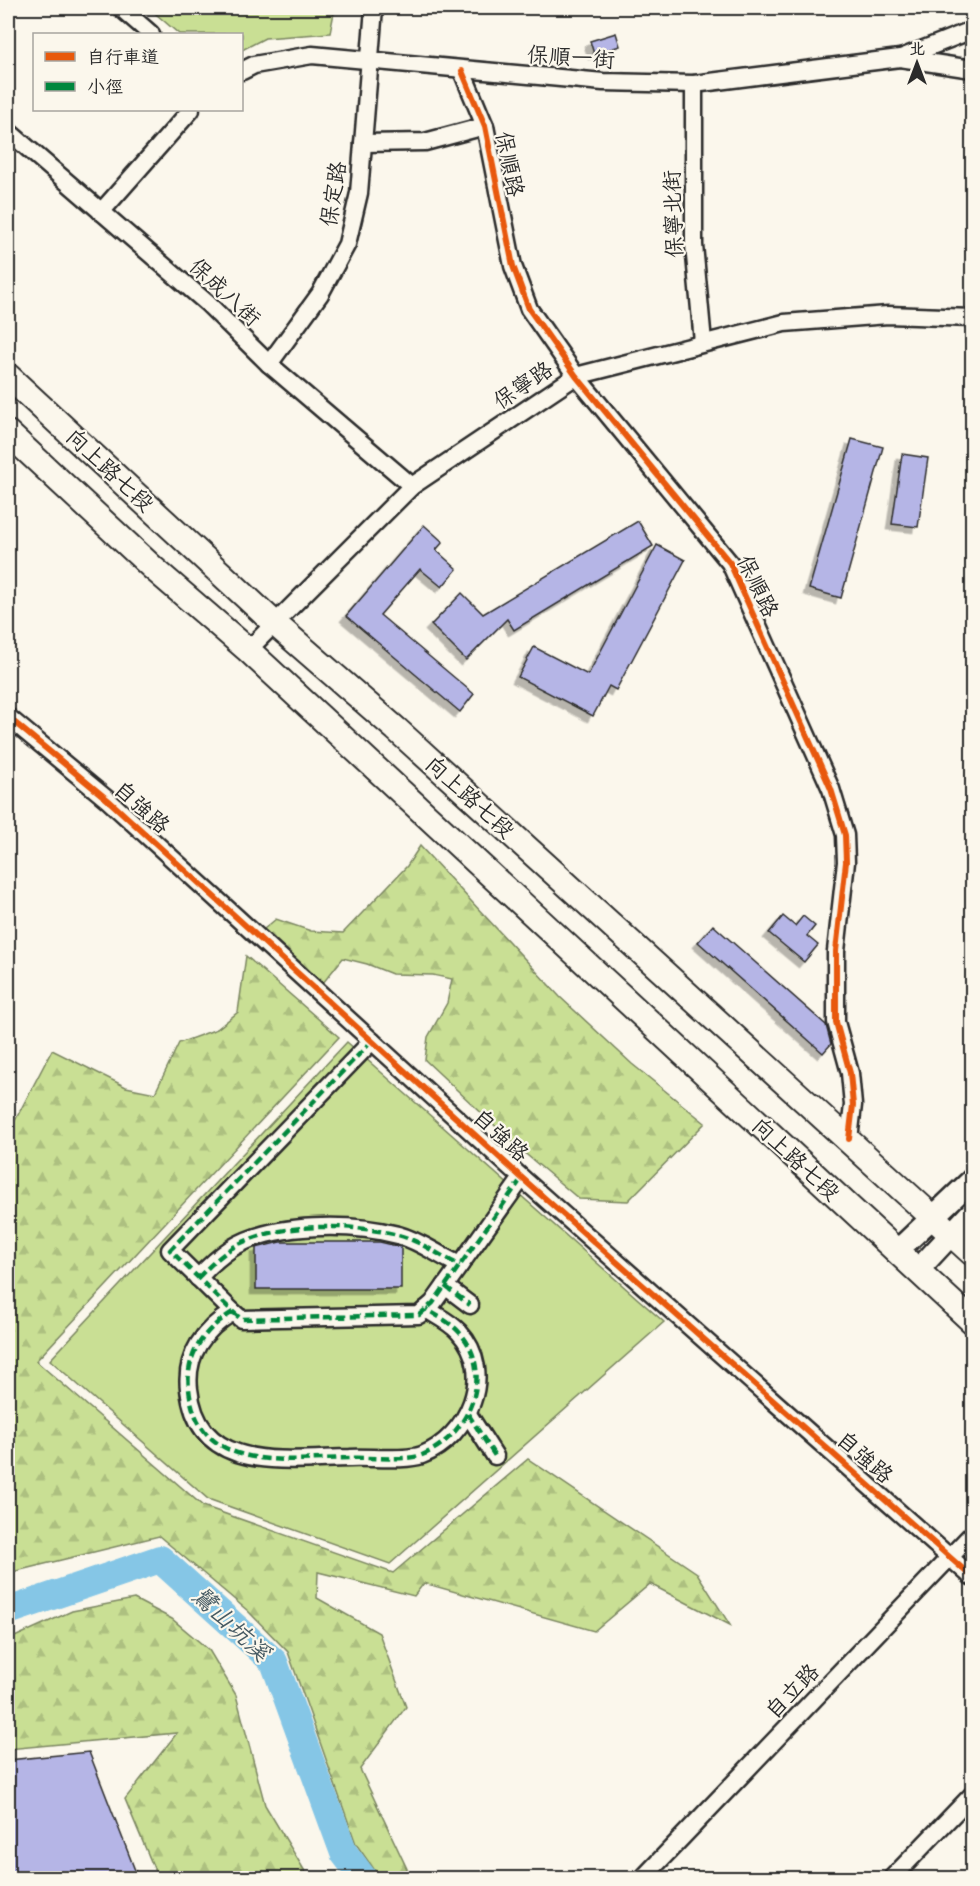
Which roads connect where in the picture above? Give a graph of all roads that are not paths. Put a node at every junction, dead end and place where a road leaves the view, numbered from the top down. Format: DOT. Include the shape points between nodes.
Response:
graph roads {
  1 [pos="121,8"];
  2 [pos="374,8"];
  3 [pos="972,30"];
  4 [pos="150,33"];
  5 [pos="900,58"];
  6 [pos="368,62"];
  7 [pos="972,69"];
  8 [pos="462,70"];
  9 [pos="243,71"];
  10 [pos="694,84"];
  11 [pos="190,111"];
  12 [pos="485,126"];
  13 [pos="8,131"];
  14 [pos="363,143"];
  15 [pos="101,212"];
  16 [pos="972,318"];
  17 [pos="703,342"];
  18 [pos="269,364"];
  19 [pos="8,376"];
  20 [pos="576,376"];
  21 [pos="8,433"];
  22 [pos="412,486"];
  23 [pos="273,622"];
  24 [pos="248,650"];
  25 [pos="8,717"];
  26 [pos="372,1041"];
  27 [pos="849,1139"];
  28 [pos="522,1178"];
  29 [pos="972,1180"];
  30 [pos="972,1212"];
  31 [pos="941,1225"];
  32 [pos="896,1252"];
  33 [pos="972,1253"];
  34 [pos="460,1266"];
  35 [pos="917,1271"];
  36 [pos="198,1278"];
  37 [pos="445,1286"];
  38 [pos="470,1305"];
  39 [pos="426,1309"];
  40 [pos="232,1312"];
  41 [pos="972,1322"];
  42 [pos="468,1414"];
  43 [pos="495,1456"];
  44 [pos="972,1534"];
  45 [pos="952,1558"];
  46 [pos="972,1577"];
  47 [pos="972,1795"];
  48 [pos="643,1878"];
  49 [pos="892,1878"];
  1 -- 4 [label="street"];
  2 -- 6 [label="street, 保定路"];
  3 -- 5 [label="street, 保順一街"];
  5 -- 7 [label="street, 保順一街"];
  5 -- 10 [label="street, 保順一街"];
  6 -- 8 [label="street, 保順一街"];
  6 -- 9 [label="street, 保順一街" via="312,55 254,65"];
  6 -- 14 [label="street, 保定路"];
  8 -- 10 [label="street, 保順一街" via="573,81"];
  8 -- 12 [label="street, 保順路"];
  10 -- 17 [label="street, 保寧北街" via="694,245"];
  11 -- 15 [label="street"];
  12 -- 14 [label="street" via="425,142"];
  12 -- 20 [label="street, 保順路" via="513,266 529,309"];
  13 -- 15 [label="street, 保成八街"];
  14 -- 18 [label="street, 保定路" via="359,193 347,244 320,294"];
  15 -- 18 [label="street, 保成八街" via="207,303"];
  16 -- 17 [label="street, 保寧路" via="888,315 784,323"];
  17 -- 20 [label="street, 保寧路"];
  18 -- 22 [label="street, 保成八街"];
  19 -- 23 [label="main road, 向上路七段"];
  20 -- 22 [label="street, 保寧路"];
  20 -- 27 [label="street, 保順路" via="730,563 831,789 845,835 846,862 836,951 836,1022 850,1073 853,1106"];
  21 -- 24 [label="main road, 向上路七段"];
  22 -- 23 [label="street, 保寧路"];
  23 -- 24 [label="street, 保寧路"];
  23 -- 27 [label="main road, 向上路七段"];
  24 -- 32 [label="main road, 向上路七段"];
  25 -- 26 [label="street, 自強路" via="108,801"];
  26 -- 28 [label="street, 自強路"];
  26 -- 36 [label="street" via="170,1250"];
  27 -- 31 [label="main road, 向上路七段"];
  28 -- 34 [label="street"];
  28 -- 45 [label="street, 自強路"];
  29 -- 31 [label="street"];
  30 -- 31 [label="street"];
  31 -- 32 [label="street"];
  31 -- 33 [label="main road, 向上路七段"];
  31 -- 35 [label="street"];
  32 -- 35 [label="main road, 向上路七段"];
  34 -- 36 [label="street" via="399,1235 315,1228 255,1238 232,1248"];
  34 -- 37 [label="street"];
  35 -- 41 [label="main road, 向上路七段"];
  36 -- 40 [label="street"];
  37 -- 38 [label="street"];
  37 -- 39 [label="street"];
  39 -- 40 [label="street" via="419,1315 241,1319"];
  39 -- 42 [label="street" via="460,1333 473,1358 474,1401"];
  40 -- 42 [label="street" via="213,1323 191,1355 188,1378 191,1408 209,1437 225,1449 262,1458 420,1456 449,1440"];
  42 -- 43 [label="street"];
  44 -- 45 [label="street, 自立路"];
  45 -- 46 [label="street, 自強路"];
  45 -- 48 [label="street, 自立路"];
  47 -- 49 [label="street"];
}
